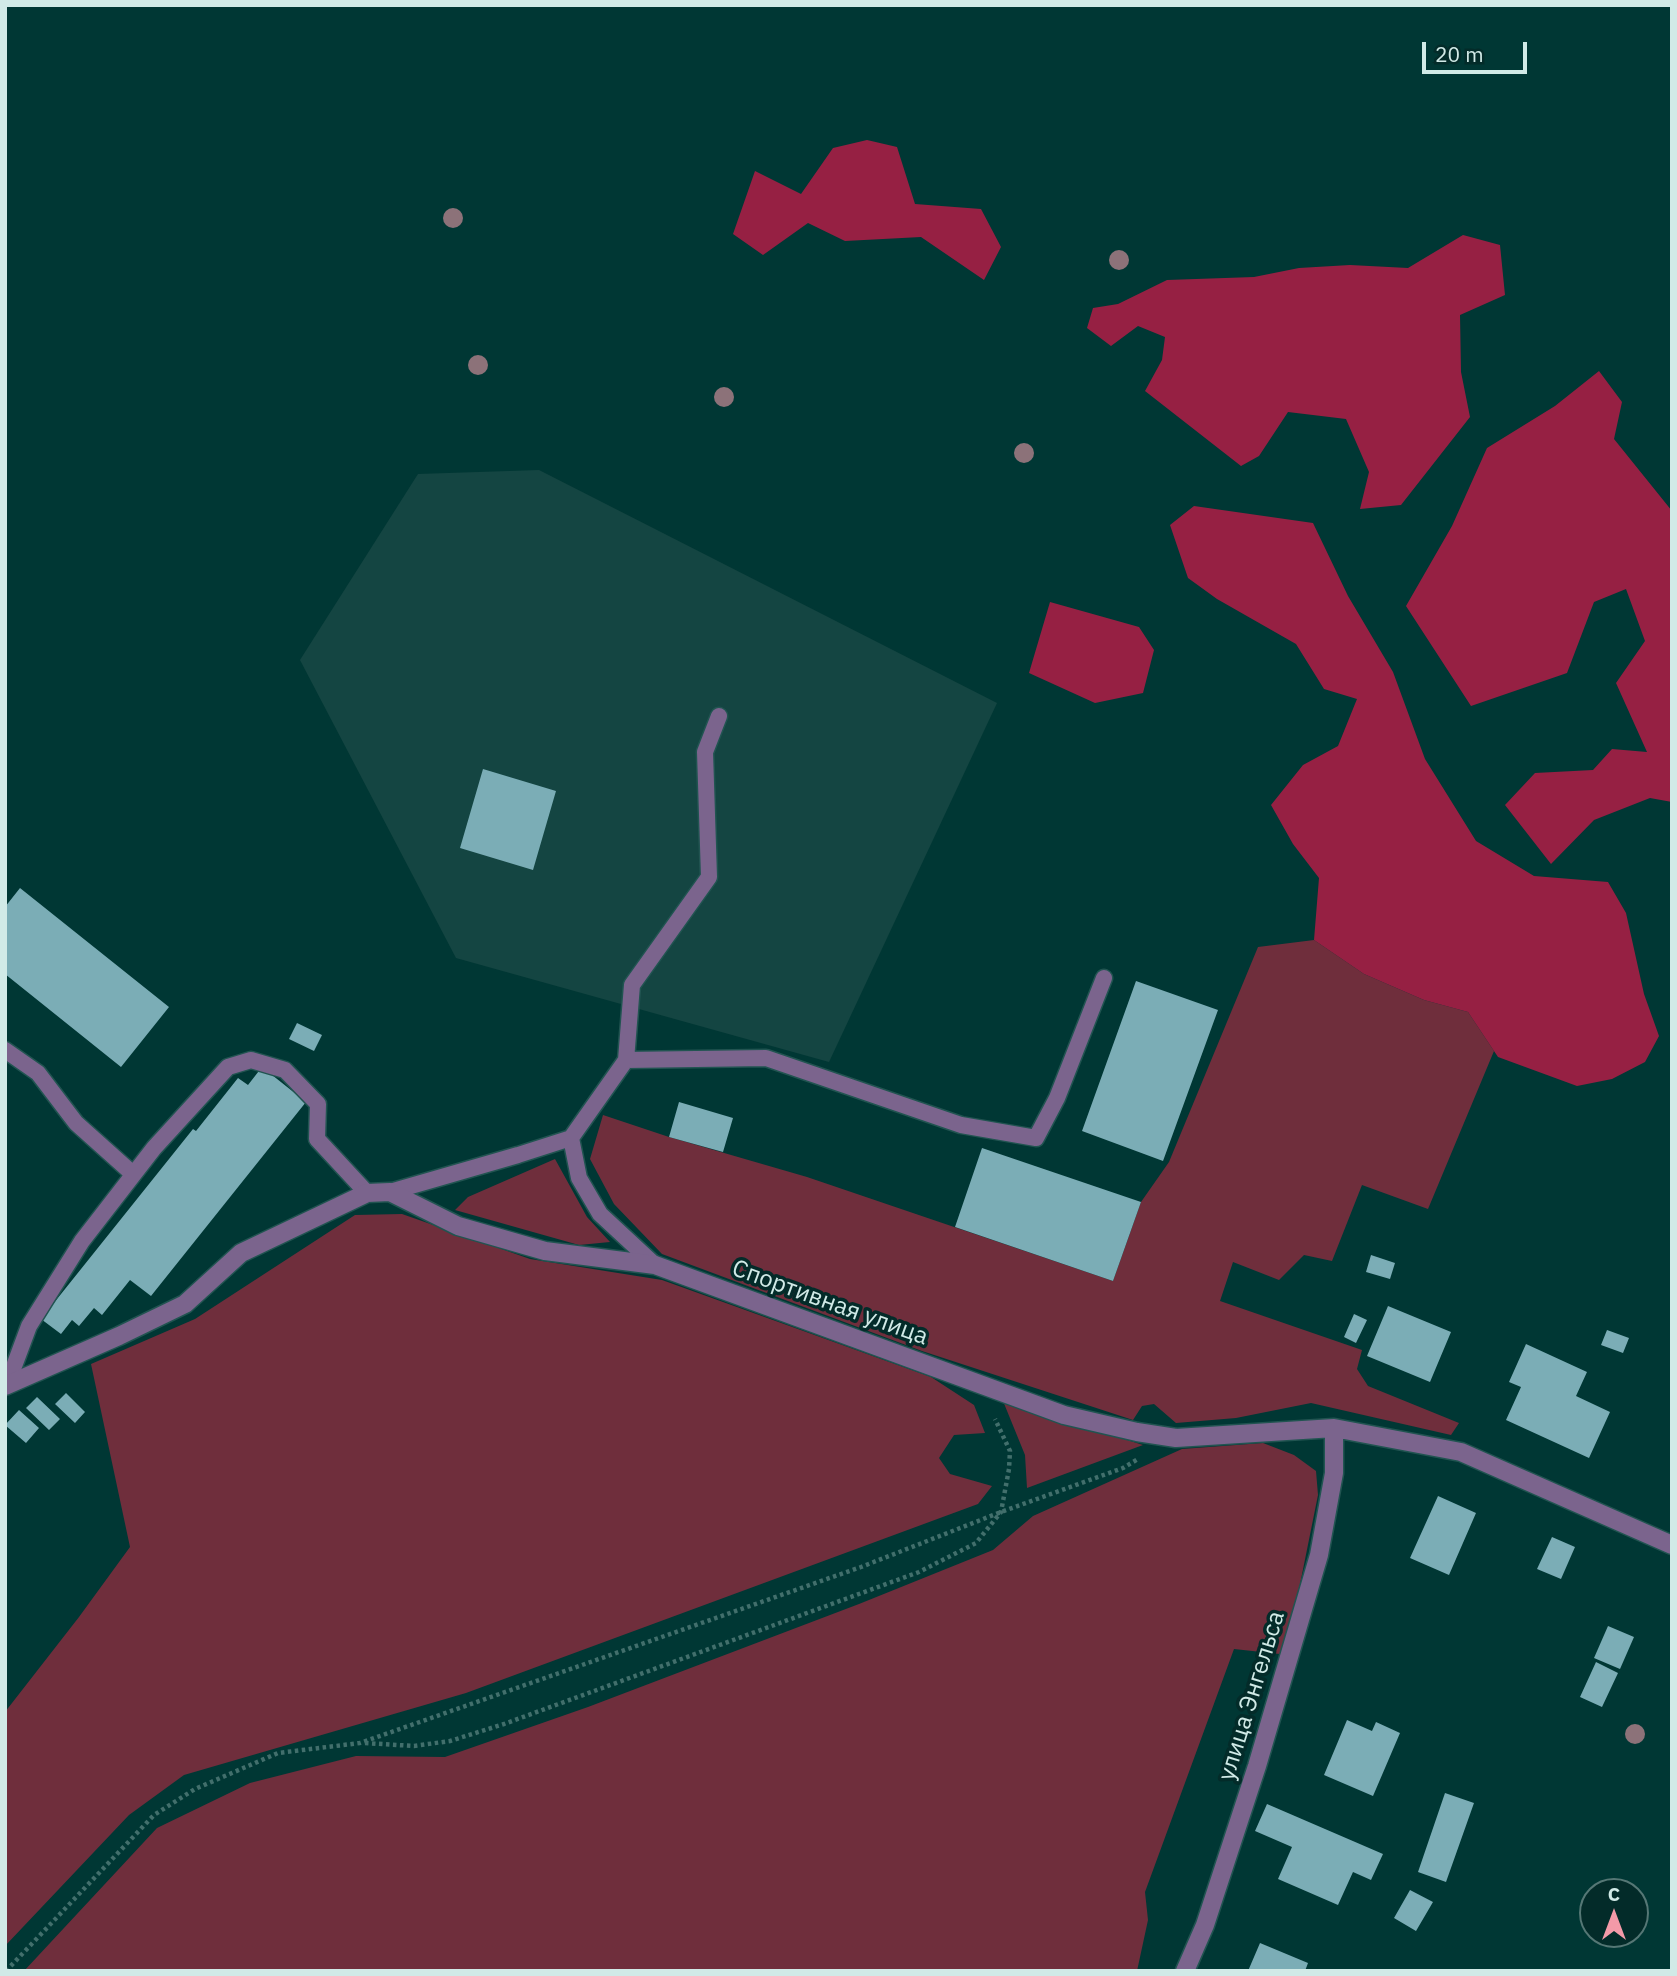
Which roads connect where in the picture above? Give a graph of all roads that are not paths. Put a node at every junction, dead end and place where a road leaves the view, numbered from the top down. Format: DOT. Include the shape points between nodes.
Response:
graph roads {
  1 [pos="719,716"];
  2 [pos="1104,978"];
  3 [pos="5,1050"];
  4 [pos="626,1060"];
  5 [pos="571,1138"];
  6 [pos="133,1174"];
  7 [pos="390,1192"];
  8 [pos="368,1193"];
  9 [pos="655,1265"];
  10 [pos="6,1385"];
  11 [pos="1334,1428"];
  12 [pos="1672,1545"];
  13 [pos="1185,1971"];
  1 -- 4 [label="lane" via="705,752 709,877 632,985"];
  2 -- 4 [label="lane" via="1057,1098 1036,1138 961,1125 766,1058"];
  3 -- 6 [label="lane" via="38,1073 76,1123"];
  4 -- 5 [label="lane"];
  5 -- 7 [label="lane"];
  5 -- 9 [label="lane" via="579,1178 600,1214"];
  6 -- 8 [label="lane" via="228,1067 251,1060 285,1070 318,1104 317,1139"];
  6 -- 10 [label="lane" via="82,1241 29,1326"];
  7 -- 8 [label="street, Спортивная улица"];
  7 -- 9 [label="street, Спортивная улица" via="458,1226 545,1251"];
  8 -- 10 [label="street, Спортивная улица" via="241,1253 185,1304"];
  9 -- 11 [label="street, Спортивная улица" via="1064,1415 1175,1438"];
  11 -- 12 [label="street, Спортивная улица" via="1461,1452"];
  11 -- 13 [label="street, улица Энгельса" via="1334,1474 1319,1555 1248,1793 1205,1925"];
}
